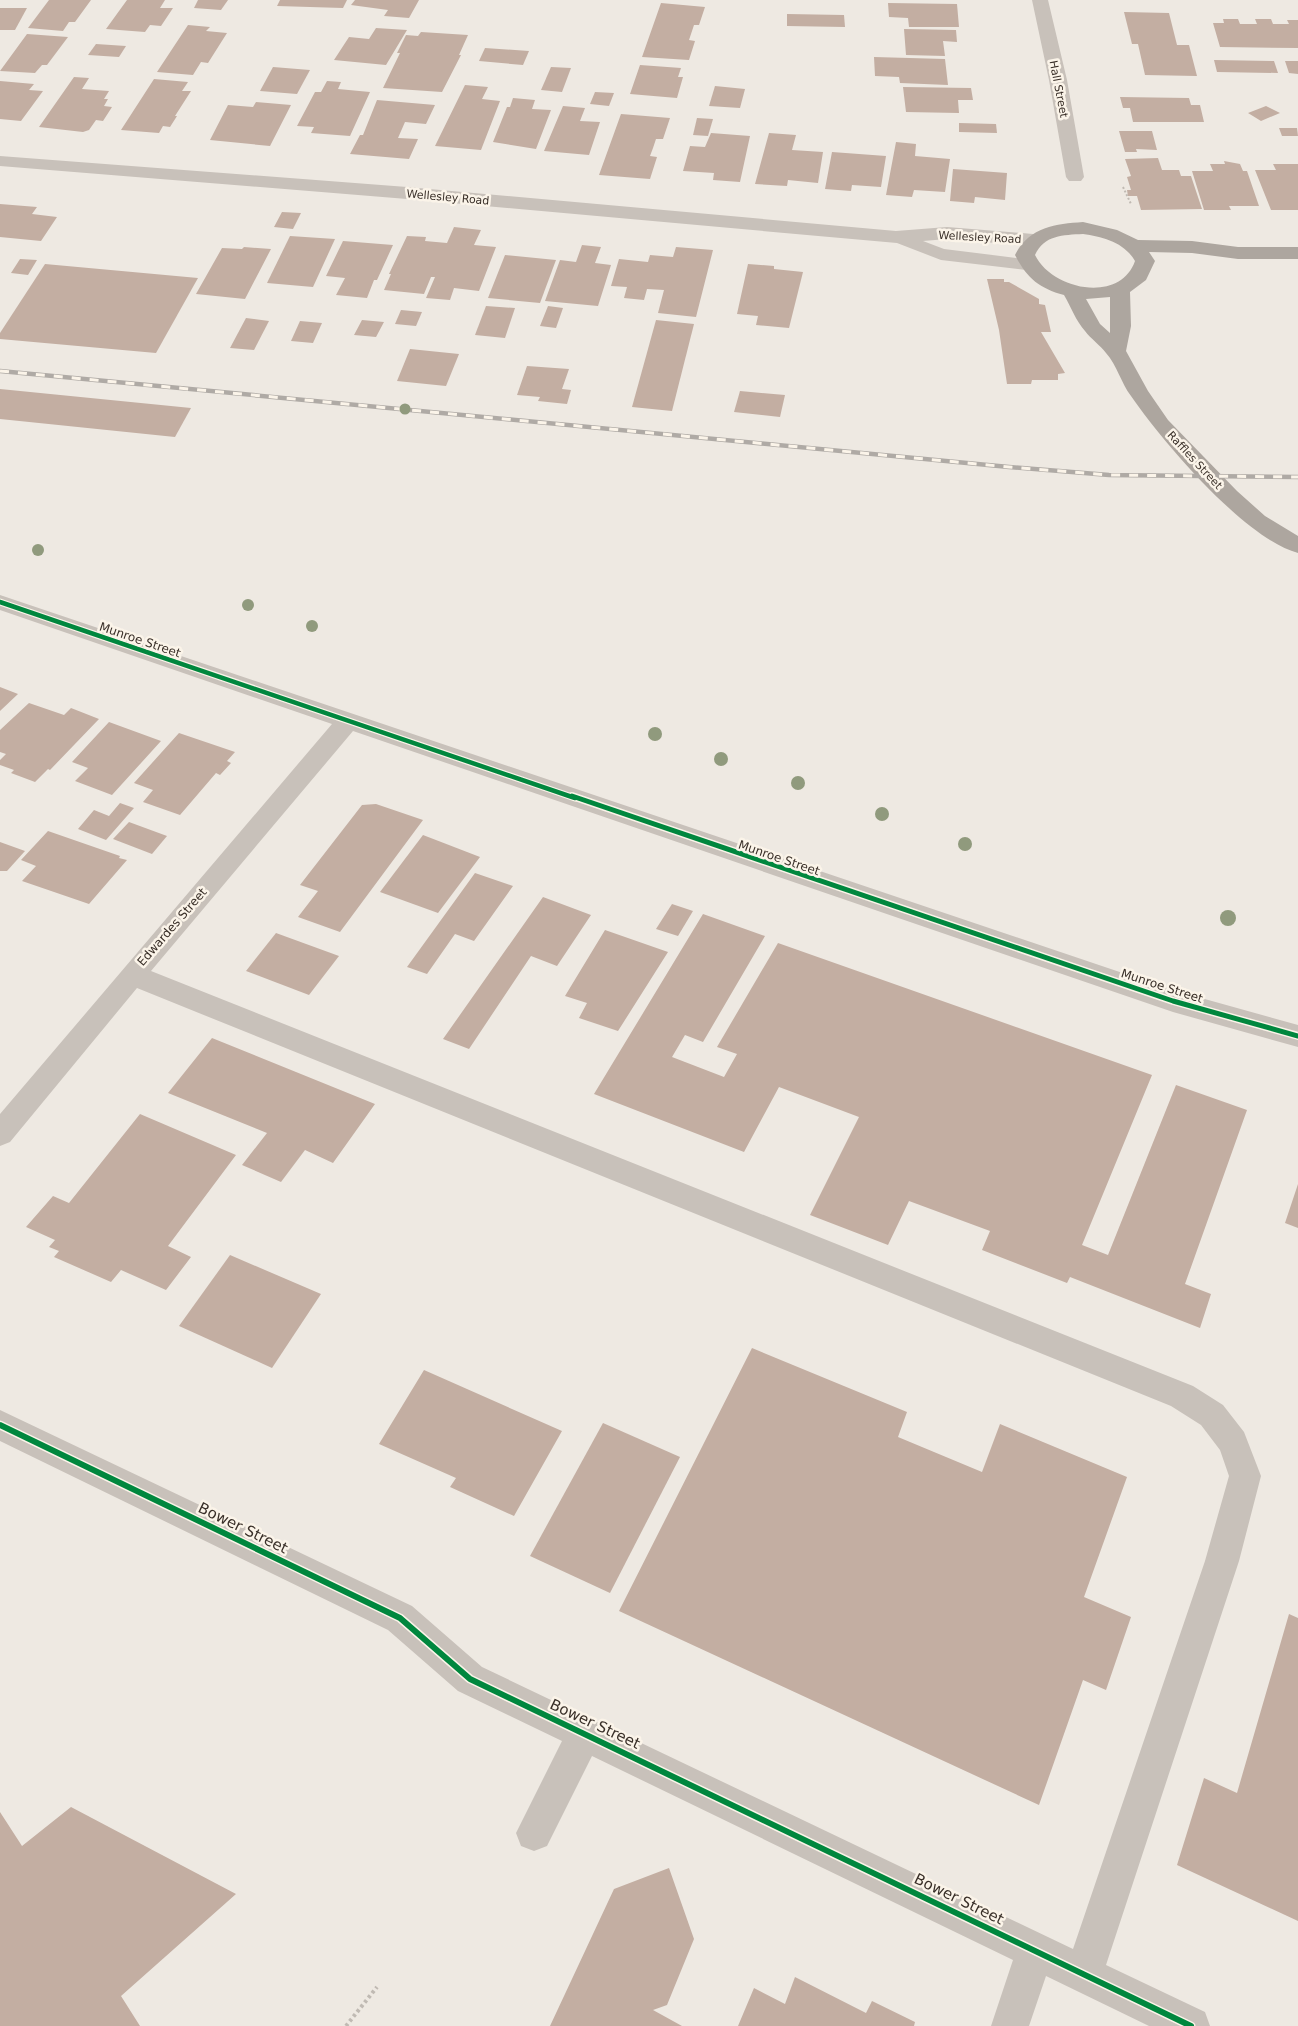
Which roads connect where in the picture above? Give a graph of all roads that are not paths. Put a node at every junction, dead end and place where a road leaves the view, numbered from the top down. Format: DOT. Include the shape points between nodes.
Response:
graph roads {
  1 [pos="1040,0"];
  2 [pos="0,161"];
  3 [pos="1075,178"];
  4 [pos="896,237"];
  5 [pos="1033,240"];
  6 [pos="1134,246"];
  7 [pos="1238,253"];
  8 [pos="1298,253"];
  9 [pos="1026,264"];
  10 [pos="1158,267"];
  11 [pos="1120,289"];
  12 [pos="1072,291"];
  13 [pos="1116,351"];
  14 [pos="1298,546"];
  15 [pos="0,602"];
  16 [pos="347,722"];
  17 [pos="132,975"];
  18 [pos="1298,1036"];
  19 [pos="0,1134"];
  20 [pos="0,1425"];
  21 [pos="585,1733"];
  22 [pos="534,1833"];
  23 [pos="1036,1950"];
  24 [pos="1084,1974"];
  25 [pos="1010,2026"];
  26 [pos="1191,2026"];
  1 -- 3 [label="street, Hall Street"];
  2 -- 4 [label="street, Wellesley Road" via="407,193"];
  4 -- 5 [label="street, Wellesley Road" via="947,233"];
  4 -- 9 [label="street, Wellesley Road" via="941,254"];
  5 -- 6 [label="main road" via="1046,233 1084,228 1112,234"];
  5 -- 9 [label="main road" via="1024,255"];
  6 -- 7 [label="main road" via="1192,247"];
  6 -- 10 [label="main road" via="1145,261"];
  7 -- 8 [label="main road"];
  7 -- 10 [label="main road" via="1197,263"];
  9 -- 12 [label="main road" via="1035,275 1051,285"];
  10 -- 11 [label="main road"];
  11 -- 12 [label="main road" via="1088,293"];
  11 -- 13 [label="main road" via="1121,326"];
  12 -- 13 [label="main road, Raffles Street" via="1092,327"];
  13 -- 14 [label="main road, Raffles Street" via="1138,392 1161,424 1210,477 1257,521"];
  15 -- 16 [label="street, Munroe Street"];
  16 -- 17 [label="street, Edwardes Street"];
  16 -- 18 [label="street, Munroe Street" via="1172,1001"];
  17 -- 19 [label="street, Edwardes Street"];
  17 -- 24 [label="street" via="1173,1392 1212,1415 1234,1442 1245,1476 1222,1561"];
  20 -- 21 [label="street, Bower Street" via="400,1618 470,1679"];
  21 -- 22 [label="street"];
  21 -- 23 [label="street, Bower Street"];
  23 -- 24 [label="street, Bower Street"];
  23 -- 25 [label="street"];
  24 -- 26 [label="street, Bower Street"];
}
